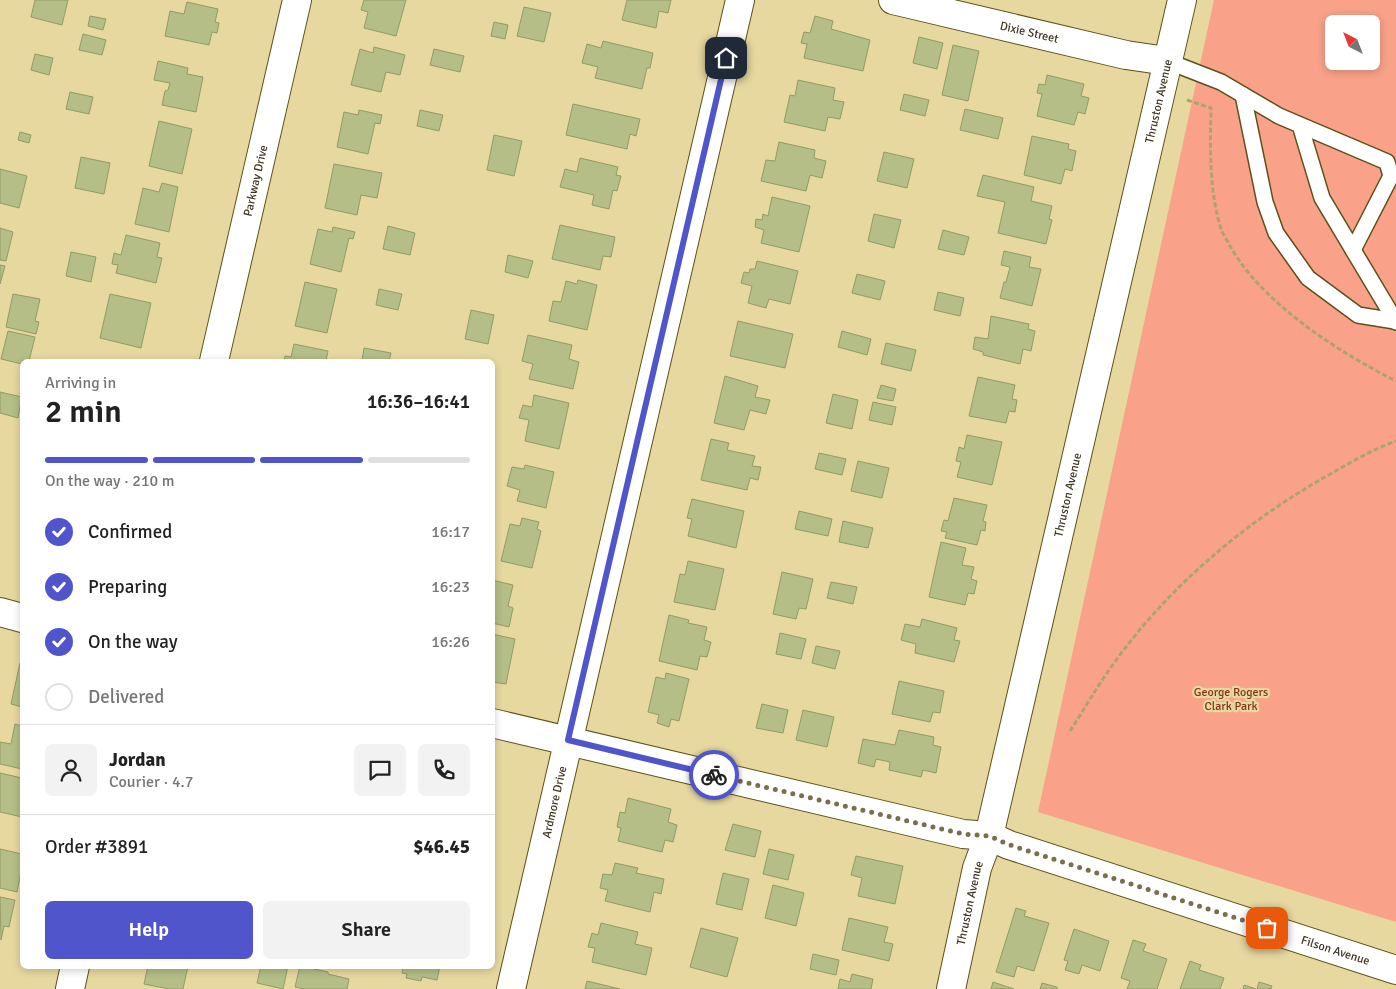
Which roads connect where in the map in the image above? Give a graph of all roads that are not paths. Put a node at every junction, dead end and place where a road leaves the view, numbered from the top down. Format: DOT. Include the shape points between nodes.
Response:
graph roads {
  1 [pos="297,0"];
  2 [pos="740,0"];
  3 [pos="893,0"];
  4 [pos="1182,0"];
  5 [pos="1167,61"];
  6 [pos="1243,95"];
  7 [pos="1300,124"];
  8 [pos="1353,250"];
  9 [pos="1395,321"];
  10 [pos="214,359"];
  11 [pos="0,612"];
  12 [pos="20,617"];
  13 [pos="495,724"];
  14 [pos="568,740"];
  15 [pos="989,836"];
  16 [pos="74,969"];
  17 [pos="1396,970"];
  18 [pos="70,989"];
  19 [pos="511,989"];
  20 [pos="950,989"];
  1 -- 10 [label="street, Parkway Drive"];
  2 -- 14 [label="street, Ardmore Drive"];
  3 -- 5 [label="street, Dixie Street" via="1126,55"];
  4 -- 5 [label="street, Thruston Avenue"];
  5 -- 6 [label="lane" via="1222,82"];
  5 -- 15 [label="street, Thruston Avenue"];
  6 -- 7 [label="lane"];
  6 -- 9 [label="lane" via="1265,202 1276,233 1308,278 1358,315"];
  7 -- 8 [label="lane" via="1322,198"];
  7 -- 8 [label="lane" via="1387,162 1392,176"];
  8 -- 9 [label="lane"];
  11 -- 12 [label="street"];
  13 -- 14 [label="street, Filson Avenue"];
  14 -- 15 [label="street, Filson Avenue" via="963,834"];
  14 -- 19 [label="street, Ardmore Drive"];
  15 -- 17 [label="street, Filson Avenue"];
  15 -- 20 [label="street, Thruston Avenue" via="977,868"];
  16 -- 18 [label="street"];
}
